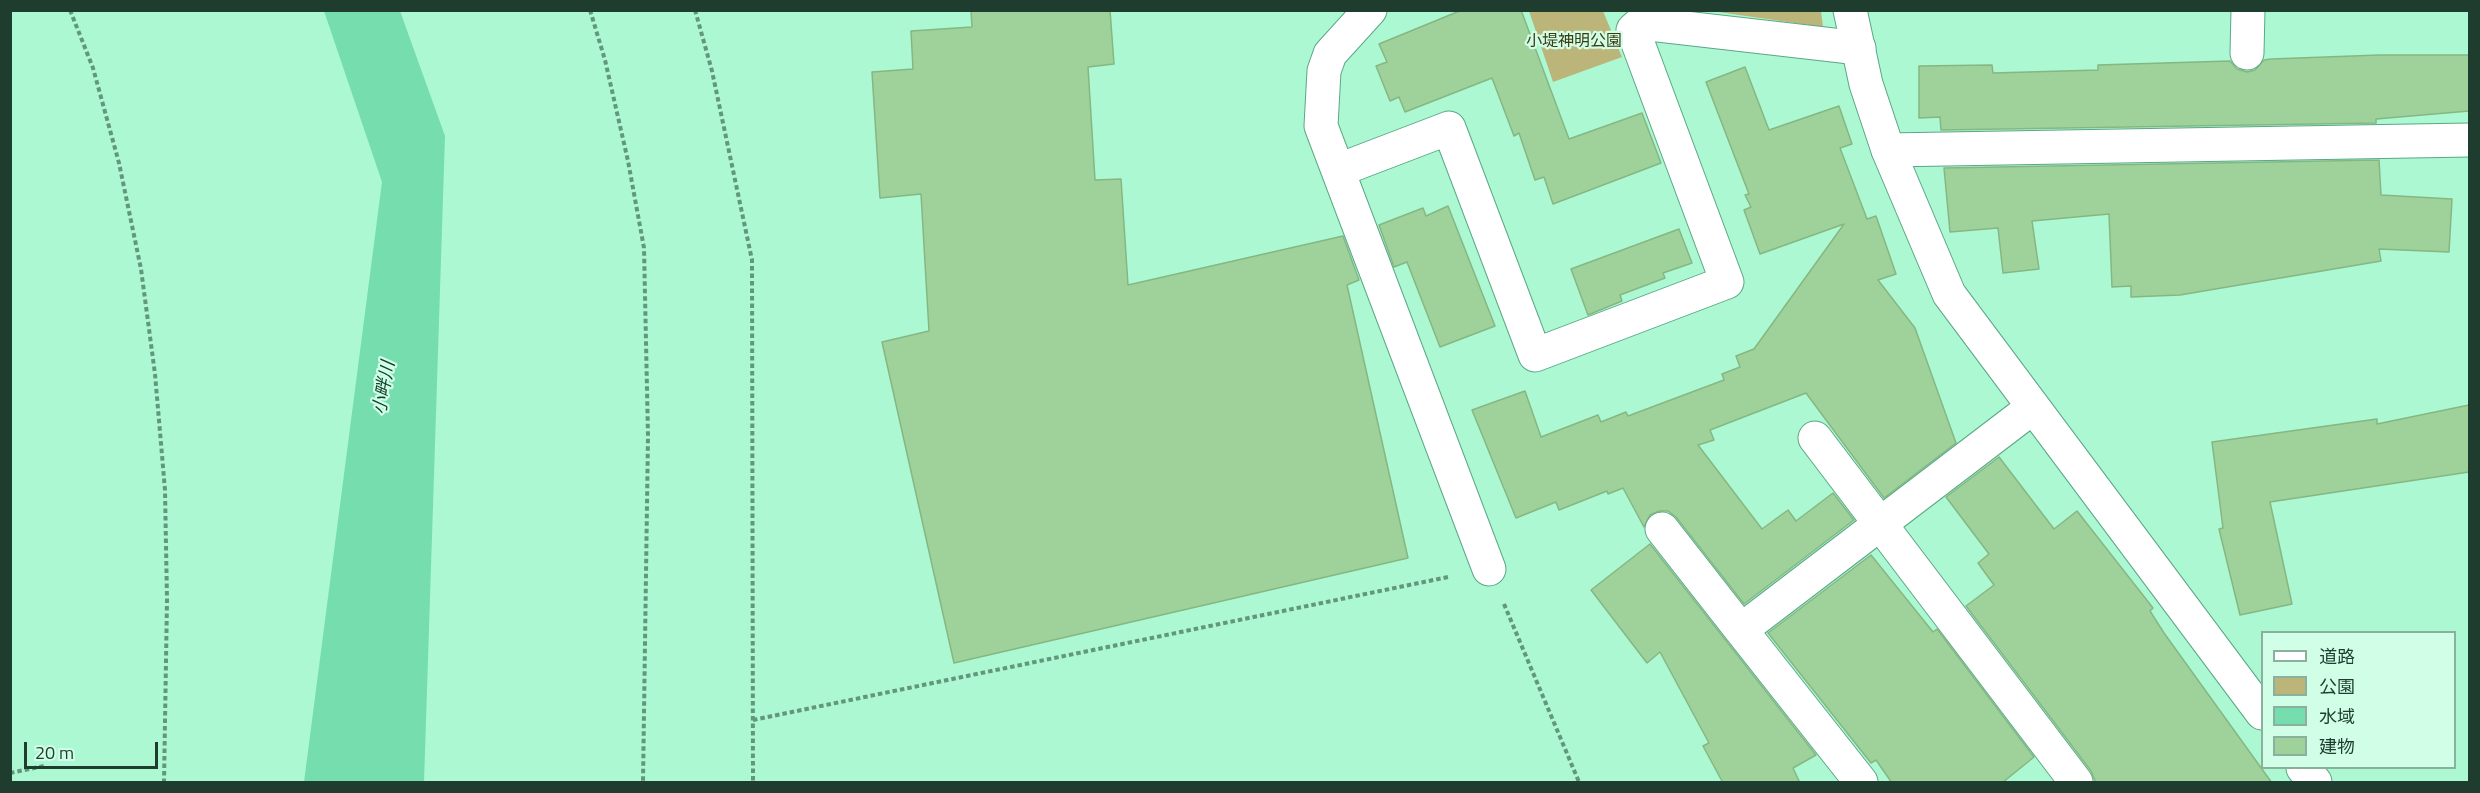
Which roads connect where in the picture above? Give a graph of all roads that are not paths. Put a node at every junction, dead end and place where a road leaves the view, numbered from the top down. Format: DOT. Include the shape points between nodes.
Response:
graph roads {
  1 [pos="1370,10"];
  2 [pos="1850,10"];
  3 [pos="2248,10"];
  4 [pos="1859,48"];
  5 [pos="2247,53"];
  6 [pos="2469,140"];
  7 [pos="1888,150"];
  8 [pos="1339,170"];
  9 [pos="2032,408"];
  10 [pos="1815,438"];
  11 [pos="1880,523"];
  12 [pos="1662,528"];
  13 [pos="1489,569"];
  14 [pos="1741,630"];
  15 [pos="2261,712"];
  16 [pos="2305,769"];
  17 [pos="1861,783"];
  18 [pos="2076,783"];
  19 [pos="2315,783"];
  1 -- 8 [label="street" via="1330,54 1324,71 1321,126"];
  2 -- 4 [label="street"];
  3 -- 5 [label="street"];
  4 -- 7 [label="street" via="1866,84"];
  4 -- 8 [label="street" via="1641,23 1633,30 1727,282 1535,356 1449,128"];
  6 -- 7 [label="street"];
  7 -- 9 [label="street" via="1949,294"];
  8 -- 13 [label="street"];
  9 -- 11 [label="street"];
  9 -- 15 [label="street"];
  10 -- 11 [label="street"];
  11 -- 14 [label="street"];
  11 -- 18 [label="street"];
  12 -- 14 [label="street"];
  14 -- 17 [label="street"];
  16 -- 19 [label="street"];
}
